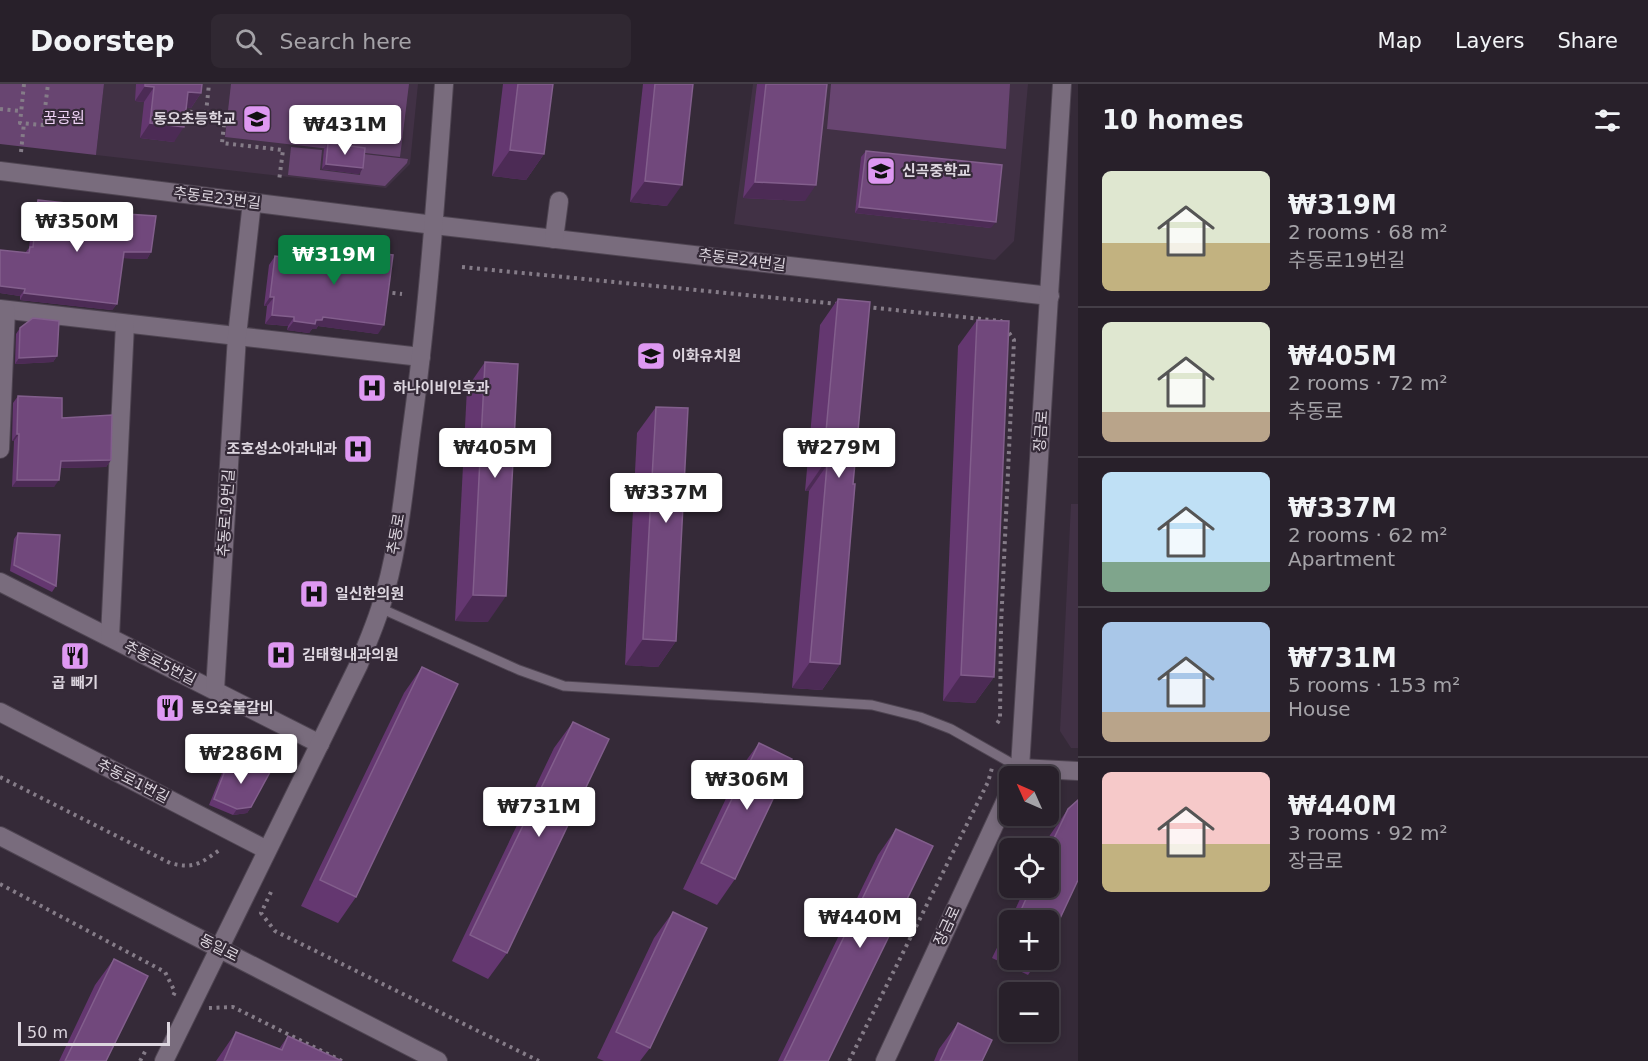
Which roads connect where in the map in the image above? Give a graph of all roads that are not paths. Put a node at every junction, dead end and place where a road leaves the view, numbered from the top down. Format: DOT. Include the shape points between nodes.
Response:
graph roads {
  1 [pos="444,84"];
  2 [pos="1062,84"];
  3 [pos="0,171"];
  4 [pos="559,201"];
  5 [pos="252,202"];
  6 [pos="434,225"];
  7 [pos="554,239"];
  8 [pos="1050,296"];
  9 [pos="3,310"];
  10 [pos="125,324"];
  11 [pos="237,336"];
  12 [pos="421,357"];
  13 [pos="0,449"];
  14 [pos="0,582"];
  15 [pos="380,608"];
  16 [pos="110,637"];
  17 [pos="215,690"];
  18 [pos="0,712"];
  19 [pos="320,744"];
  20 [pos="1007,766"];
  21 [pos="1018,766"];
  22 [pos="1078,771"];
  23 [pos="1059,772"];
  24 [pos="999,815"];
  25 [pos="0,836"];
  26 [pos="267,850"];
  27 [pos="219,948"];
  28 [pos="164,1061"];
  29 [pos="438,1061"];
  30 [pos="885,1061"];
  1 -- 6 [label="street, 추동로"];
  2 -- 8 [label="street, 장금로"];
  3 -- 5 [label="street, 추동로23번길"];
  4 -- 7 [label="street"];
  5 -- 6 [label="street, 추동로23번길"];
  5 -- 11 [label="street, 추동로19번길"];
  6 -- 7 [label="street, 추동로24번길"];
  6 -- 12 [label="street, 추동로"];
  7 -- 8 [label="street, 추동로24번길"];
  8 -- 21 [label="street, 장금로"];
  9 -- 10 [label="street"];
  9 -- 13 [label="street"];
  10 -- 11 [label="street"];
  10 -- 16 [label="street"];
  11 -- 12 [label="street"];
  11 -- 17 [label="street, 추동로19번길"];
  12 -- 15 [label="street, 추동로" via="400,514"];
  14 -- 16 [label="street, 추동로5번길"];
  15 -- 19 [label="street, 추동로"];
  15 -- 20 [label="lane" via="564,686 872,705 951,729"];
  16 -- 17 [label="street, 추동로5번길"];
  17 -- 19 [label="street, 추동로5번길"];
  18 -- 26 [label="street, 추동로1번길"];
  19 -- 26 [label="street, 추동로"];
  22 -- 23 [label="street"];
  24 -- 30 [label="street, 장금로"];
  25 -- 27 [label="street, 동일로"];
  26 -- 27 [label="street, 추동로"];
  27 -- 28 [label="street, 추동로"];
  27 -- 29 [label="street, 동일로"];
}
